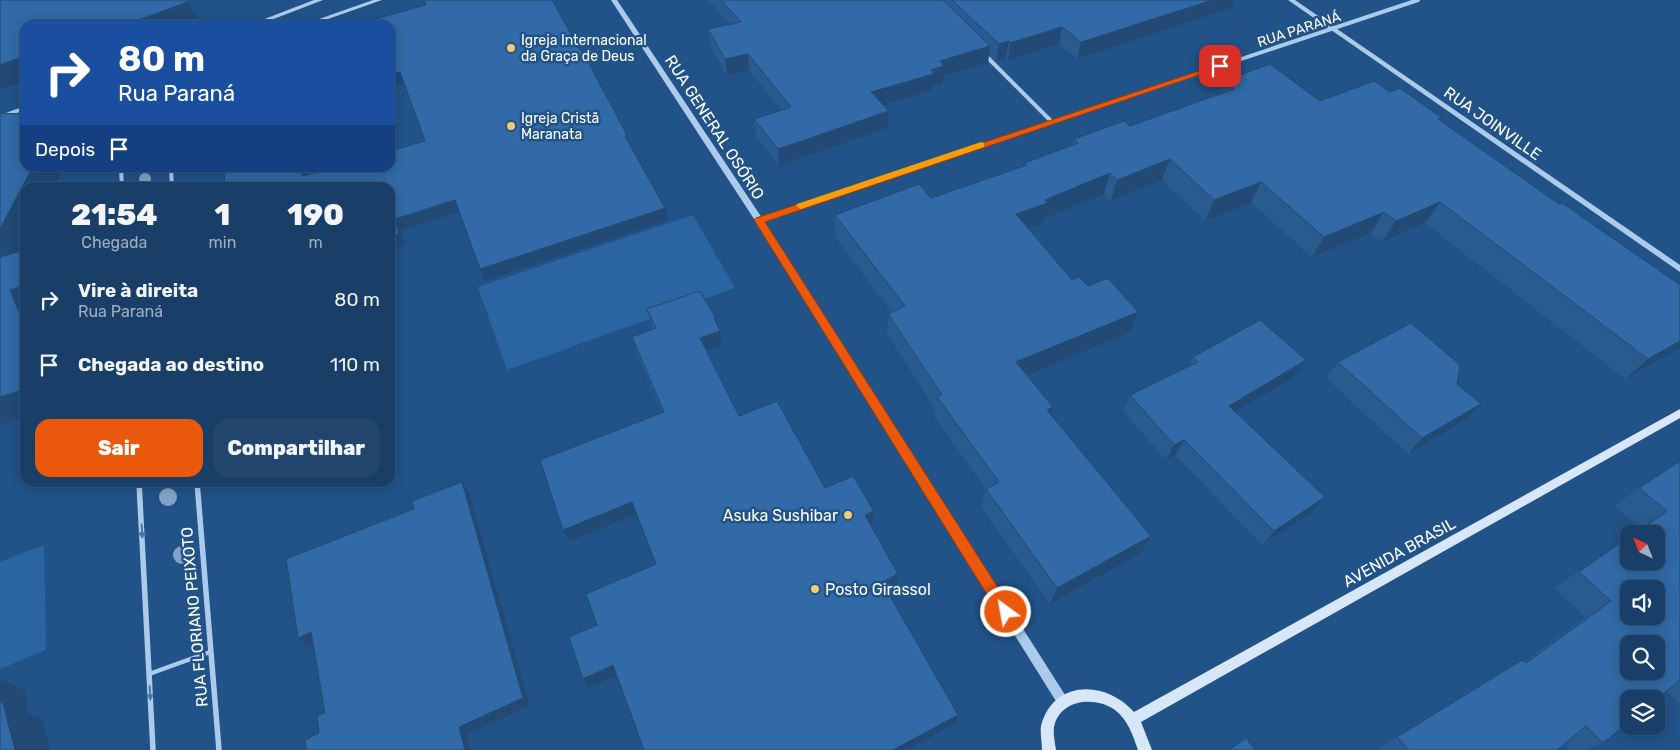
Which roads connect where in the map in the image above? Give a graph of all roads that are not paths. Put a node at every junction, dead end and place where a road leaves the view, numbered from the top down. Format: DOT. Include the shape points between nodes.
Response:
graph roads {
  1 [pos="320,0"];
  2 [pos="379,0"];
  3 [pos="614,0"];
  4 [pos="1291,0"];
  5 [pos="1418,0"];
  6 [pos="358,2"];
  7 [pos="266,20"];
  8 [pos="317,20"];
  9 [pos="1333,30"];
  10 [pos="977,47"];
  11 [pos="20,110"];
  12 [pos="0,117"];
  13 [pos="1051,121"];
  14 [pos="759,220"];
  15 [pos="1680,269"];
  16 [pos="1680,413"];
  17 [pos="139,487"];
  18 [pos="197,487"];
  19 [pos="210,652"];
  20 [pos="149,674"];
  21 [pos="1063,702"];
  22 [pos="1134,719"];
  23 [pos="153,750"];
  24 [pos="219,750"];
  25 [pos="1049,750"];
  26 [pos="1146,750"];
  1 -- 7 [label="street"];
  2 -- 6 [label="street"];
  3 -- 14 [label="street, RUA GENERAL OSÓRIO"];
  4 -- 9 [label="street, RUA JOINVILLE"];
  5 -- 9 [label="street, RUA PARANÁ"];
  6 -- 8 [label="street"];
  9 -- 13 [label="street, RUA PARANÁ"];
  9 -- 15 [label="street, RUA JOINVILLE"];
  10 -- 13 [label="street"];
  11 -- 12 [label="street"];
  13 -- 14 [label="street, RUA PARANÁ"];
  14 -- 21 [label="street, RUA GENERAL OSÓRIO"];
  16 -- 22 [label="main road, AVENIDA BRASIL"];
  17 -- 20 [label="street, one-way"];
  18 -- 19 [label="street, RUA FLORIANO PEIXOTO"];
  19 -- 20 [label="lane"];
  19 -- 24 [label="street, RUA FLORIANO PEIXOTO"];
  20 -- 23 [label="street, one-way"];
  21 -- 22 [label="main road" via="1092,694 1122,706"];
  21 -- 25 [label="main road" via="1053,713 1048,727"];
  22 -- 26 [label="main road"];
}
